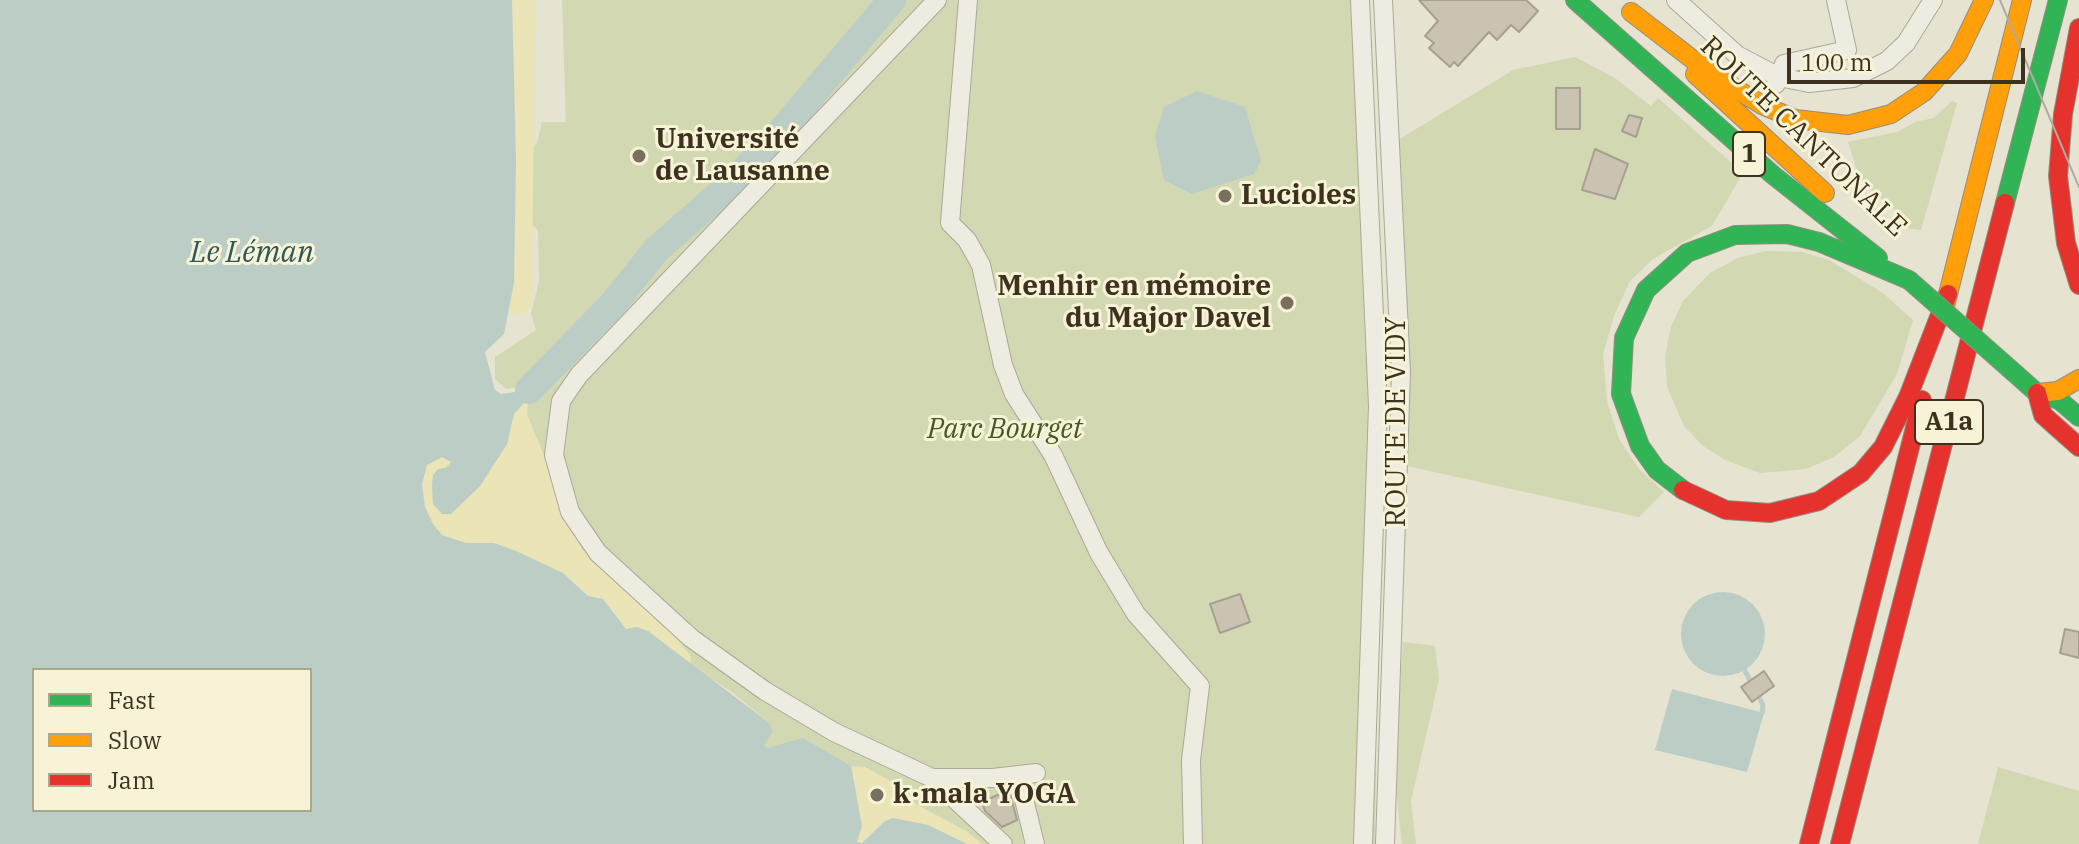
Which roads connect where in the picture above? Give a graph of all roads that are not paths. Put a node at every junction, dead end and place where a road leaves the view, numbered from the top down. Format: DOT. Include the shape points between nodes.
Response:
graph roads {
  1 [pos="937,0"];
  2 [pos="968,0"];
  3 [pos="1360,0"];
  4 [pos="1383,0"];
  5 [pos="1575,0"];
  6 [pos="1676,0"];
  7 [pos="1836,0"];
  8 [pos="1933,0"];
  9 [pos="1984,0"];
  10 [pos="2022,0"];
  11 [pos="2058,0"];
  12 [pos="1624,6"];
  13 [pos="2079,28"];
  14 [pos="1777,80"];
  15 [pos="1909,280"];
  16 [pos="2079,285"];
  17 [pos="1948,294"];
  18 [pos="2079,379"];
  19 [pos="2037,393"];
  20 [pos="2079,417"];
  21 [pos="2079,447"];
  22 [pos="932,778"];
  23 [pos="1003,844"];
  24 [pos="1035,844"];
  25 [pos="1193,844"];
  26 [pos="1363,844"];
  27 [pos="1385,844"];
  28 [pos="1809,844"];
  29 [pos="1840,844"];
  1 -- 22 [label="street" via="579,375 561,401 554,455 570,512 598,553 691,638 834,732"];
  2 -- 25 [label="street" via="950,223 981,265 1014,394 1053,455 1099,553 1136,614 1200,686 1191,760"];
  3 -- 26 [label="street" via="1378,406"];
  4 -- 27 [label="street, ROUTE DE VIDY" via="1401,373"];
  5 -- 15 [label="main road, ROUTE CANTONALE / 1" via="1773,175"];
  6 -- 14 [label="street" via="1737,55"];
  7 -- 14 [label="street" via="1847,50 1784,64"];
  8 -- 14 [label="street" via="1906,43 1870,71 1838,81"];
  9 -- 12 [label="main road" via="1958,54 1924,92 1891,114 1848,125 1795,119 1762,105 1709,72"];
  10 -- 17 [label="main road, A1a"];
  11 -- 29 [label="main road, A1a"];
  12 -- 15 [label="main road, ROUTE CANTONALE / 1" via="1862,226"];
  13 -- 16 [label="main road" via="2058,176 2066,243"];
  15 -- 17 [label="main road" via="1787,234 1735,235 1687,253 1646,290 1624,338 1621,394 1640,446 1675,486 1726,510 1770,513 1819,501 1861,473 1883,447"];
  15 -- 19 [label="main road, 1, bridge"];
  17 -- 28 [label="main road, A1a"];
  18 -- 19 [label="main road" via="2058,391"];
  19 -- 20 [label="main road, 1" via="2059,400"];
  19 -- 21 [label="main road, 1" via="2043,415"];
  22 -- 23 [label="street"];
  22 -- 24 [label="street" via="1027,774"];
}
